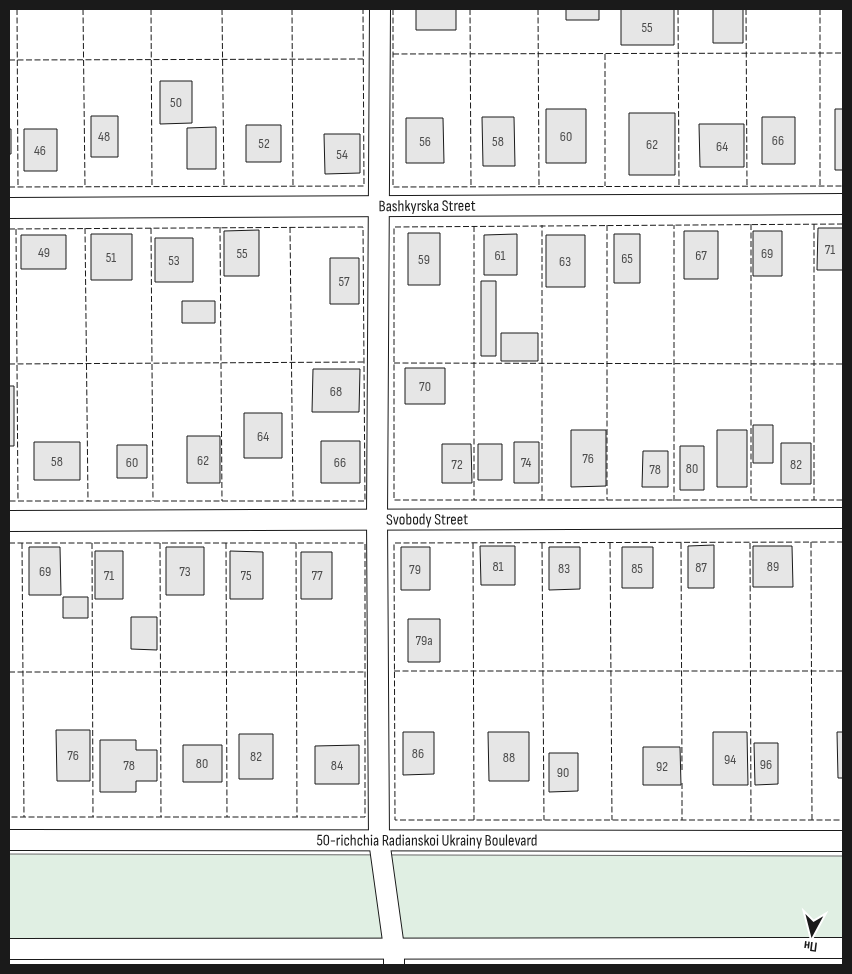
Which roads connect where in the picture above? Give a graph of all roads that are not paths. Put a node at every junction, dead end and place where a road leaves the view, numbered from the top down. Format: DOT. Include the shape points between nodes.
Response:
graph roads {
  1 [pos="380,9"];
  2 [pos="843,204"];
  3 [pos="379,207"];
  4 [pos="9,208"];
  5 [pos="843,518"];
  6 [pos="378,519"];
  7 [pos="9,521"];
  8 [pos="9,840"];
  9 [pos="379,840"];
  10 [pos="843,841"];
  11 [pos="843,948"];
  12 [pos="9,949"];
  13 [pos="394,957"];
  1 -- 3 [label="street"];
  2 -- 3 [label="street, Bashkyrska Street"];
  3 -- 4 [label="street, Bashkyrska Street"];
  3 -- 6 [label="street"];
  5 -- 6 [label="street, Svobody Street"];
  6 -- 7 [label="street, Svobody Street"];
  6 -- 9 [label="street"];
  8 -- 9 [label="street, 50-richchia Radianskoi Ukrainy Boulevard"];
  9 -- 10 [label="street, 50-richchia Radianskoi Ukrainy Boulevard"];
  9 -- 13 [label="street"];
  11 -- 13 [label="street"];
  12 -- 13 [label="street"];
}
